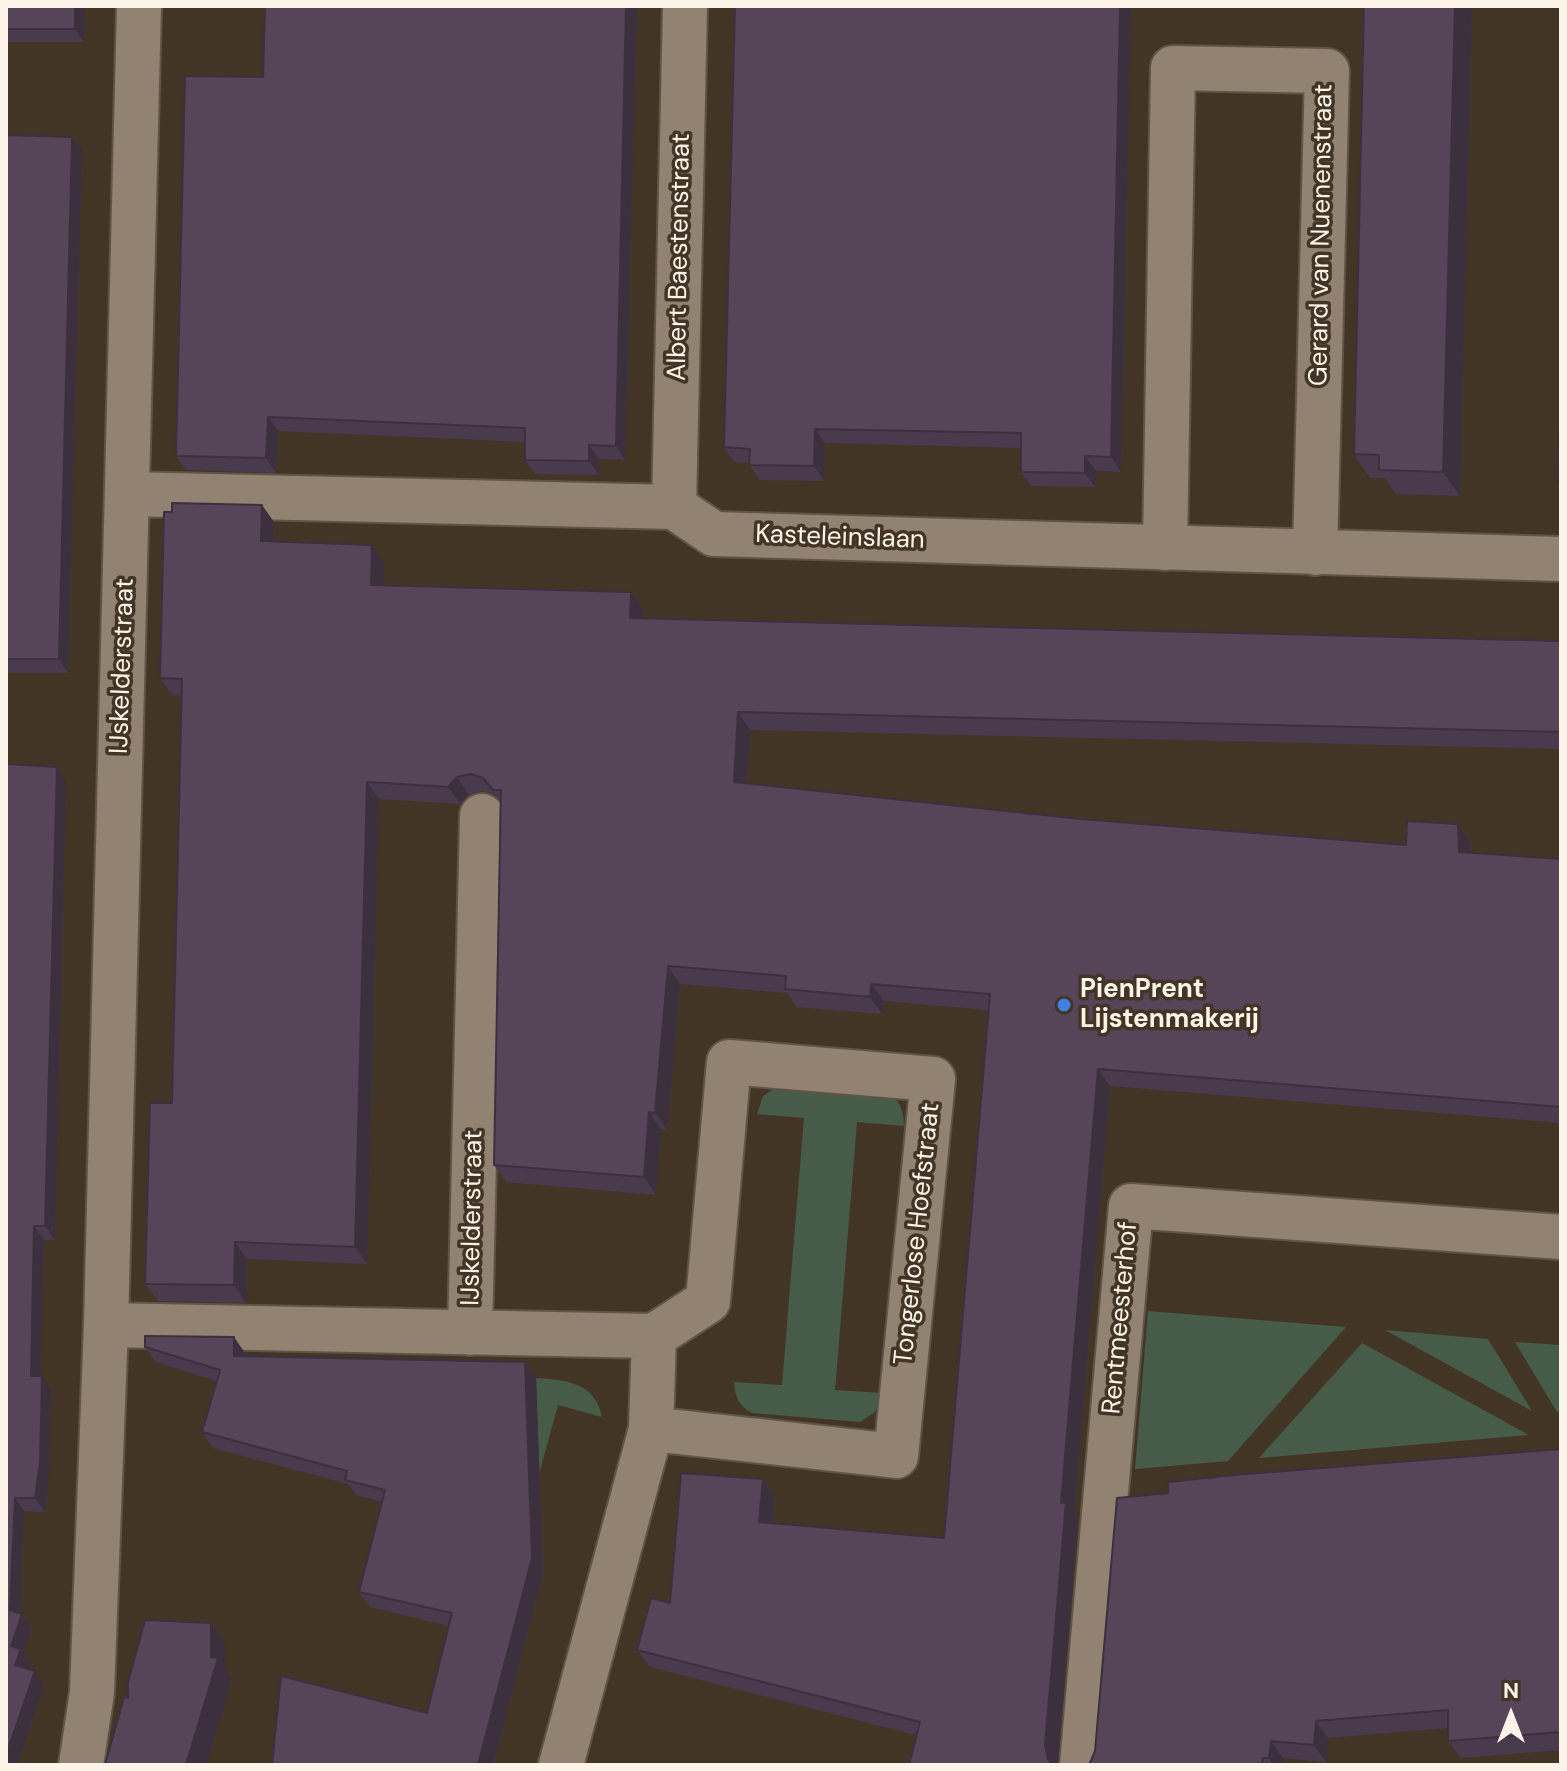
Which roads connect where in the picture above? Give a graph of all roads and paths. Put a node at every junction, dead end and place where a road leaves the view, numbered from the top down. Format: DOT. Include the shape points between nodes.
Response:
graph roads {
  1 [pos="139,6"];
  2 [pos="685,6"];
  3 [pos="128,494"];
  4 [pos="674,507"];
  5 [pos="1165,548"];
  6 [pos="1315,553"];
  7 [pos="1561,559"];
  8 [pos="482,816"];
  9 [pos="1561,1237"];
  10 [pos="106,1325"];
  11 [pos="470,1333"];
  12 [pos="654,1336"];
  13 [pos="651,1429"];
  14 [pos="81,1765"];
  15 [pos="561,1765"];
  16 [pos="1082,1765"];
  1 -- 3 [label="street, IJskelderstraat"];
  2 -- 4 [label="street, Albert Baestenstraat"];
  3 -- 4 [label="street"];
  3 -- 10 [label="street, IJskelderstraat"];
  4 -- 5 [label="street, Kasteleinslaan" via="714,534"];
  5 -- 6 [label="street, Kasteleinslaan"];
  5 -- 6 [label="street, Gerard van Nuenenstraat" via="1173,68 1249,68 1327,71"];
  6 -- 7 [label="street, Kasteleinslaan"];
  8 -- 11 [label="street, IJskelderstraat"];
  9 -- 16 [label="street, Rentmeesterhof" via="1131,1206"];
  10 -- 11 [label="street, IJskelderstraat"];
  10 -- 14 [label="street, IJskelderstraat" via="92,1692"];
  11 -- 12 [label="street, IJskelderstraat"];
  12 -- 13 [label="street"];
  12 -- 13 [label="street, Tongerlose Hoefstraat" via="708,1301 729,1062 933,1079 896,1456"];
  13 -- 15 [label="street"];
}
